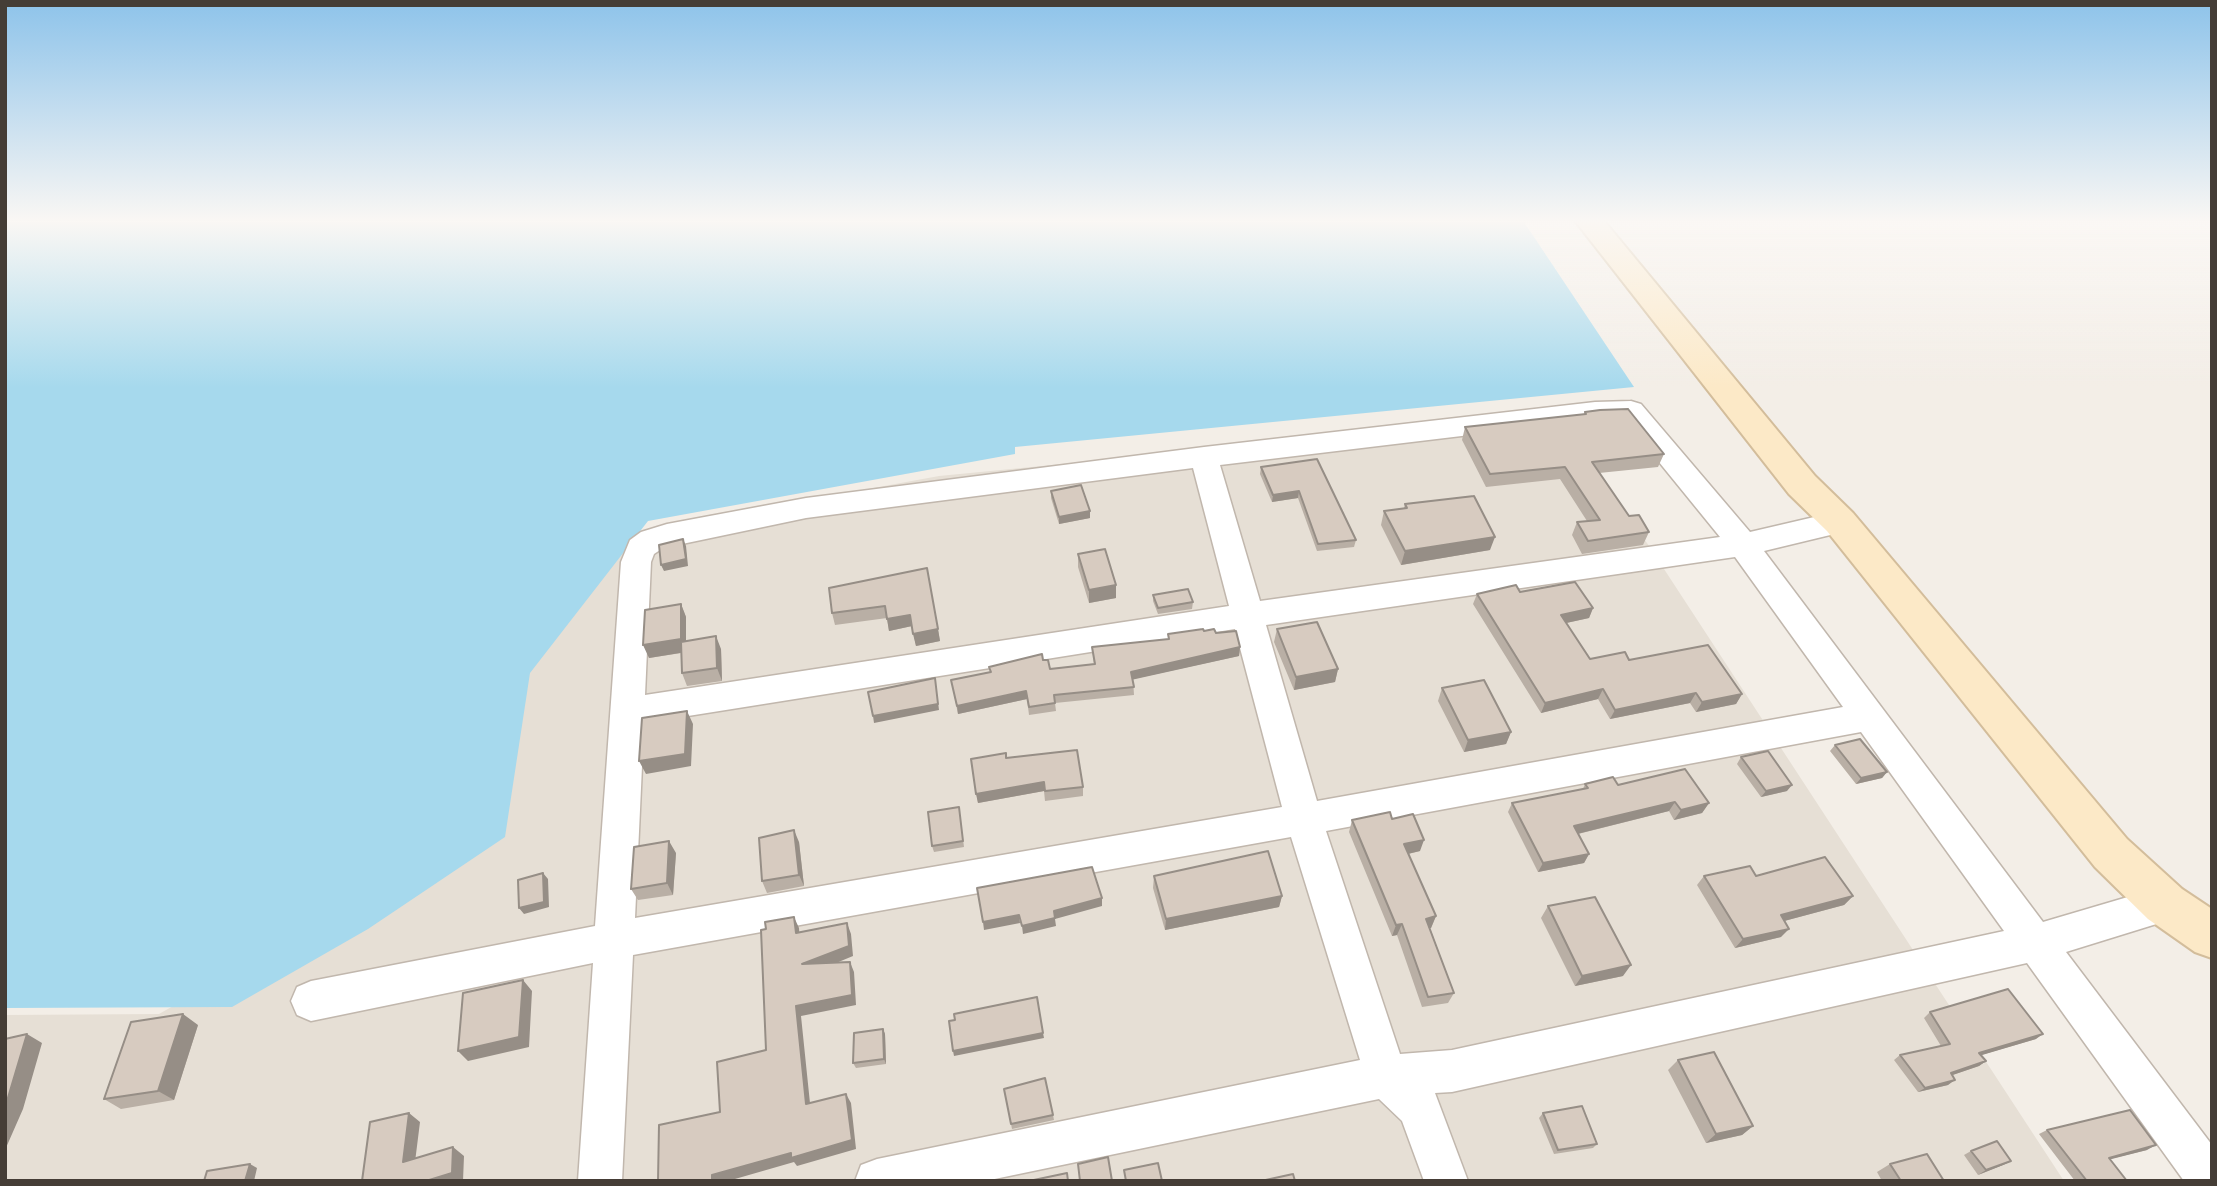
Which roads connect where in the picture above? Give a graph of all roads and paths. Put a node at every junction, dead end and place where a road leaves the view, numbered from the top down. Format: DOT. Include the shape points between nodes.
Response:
graph roads {
  1 [pos="1635,277"];
  2 [pos="1204,457"];
  3 [pos="1840,522"];
  4 [pos="1742,545"];
  5 [pos="1249,614"];
  6 [pos="629,711"];
  7 [pos="1867,717"];
  8 [pos="1304,820"];
  9 [pos="2165,904"];
  10 [pos="2212,936"];
  11 [pos="616,940"];
  12 [pos="2034,943"];
  13 [pos="311,1001"];
  14 [pos="1386,1076"];
  15 [pos="600,1181"];
  16 [pos="877,1181"];
  17 [pos="1446,1181"];
  18 [pos="2211,1181"];
  1 -- 3 [label="street" via="1802,485"];
  2 -- 4 [label="street" via="1631,410"];
  2 -- 5 [label="street"];
  2 -- 6 [label="street" via="806,508 652,540 641,548 636,562"];
  3 -- 4 [label="street"];
  3 -- 9 [label="street" via="2111,853"];
  4 -- 5 [label="street"];
  4 -- 7 [label="street"];
  5 -- 6 [label="street"];
  5 -- 8 [label="street"];
  6 -- 11 [label="street"];
  7 -- 8 [label="street"];
  7 -- 12 [label="street"];
  8 -- 11 [label="street"];
  8 -- 14 [label="street"];
  9 -- 10 [label="street"];
  9 -- 12 [label="street"];
  11 -- 13 [label="street"];
  11 -- 15 [label="street"];
  12 -- 14 [label="street" via="1452,1072"];
  12 -- 18 [label="street"];
  14 -- 16 [label="street"];
  14 -- 17 [label="street" via="1419,1107"];
}
